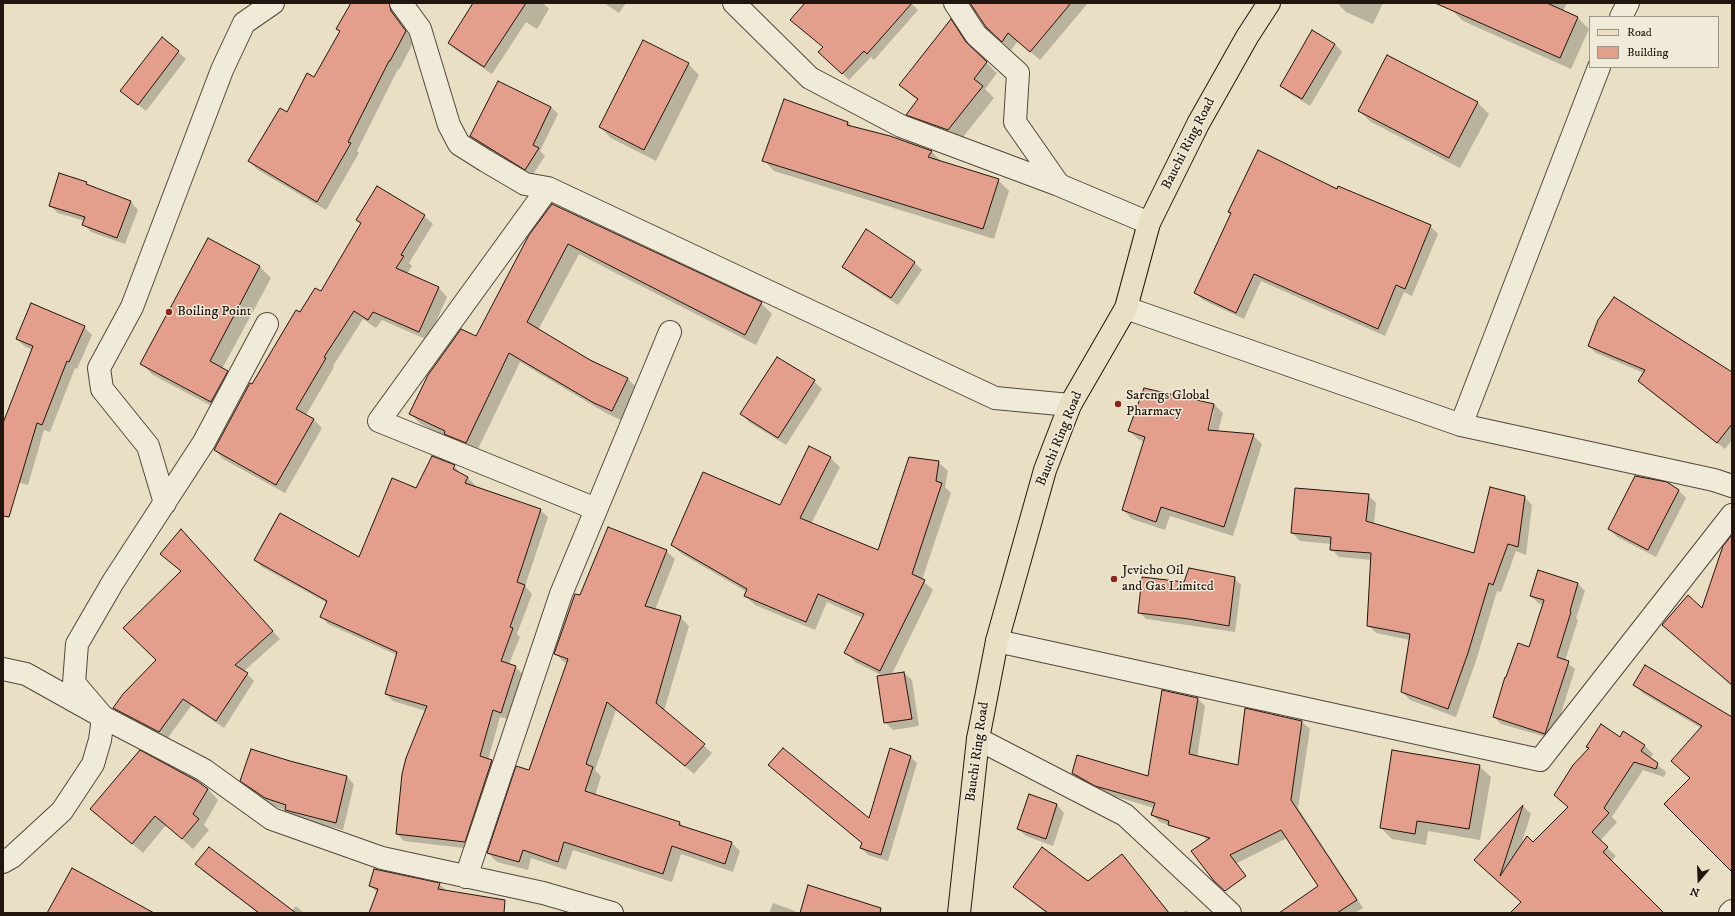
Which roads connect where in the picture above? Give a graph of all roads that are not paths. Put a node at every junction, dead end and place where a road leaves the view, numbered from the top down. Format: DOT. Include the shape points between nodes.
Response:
graph roads {
  1 [pos="273,3"];
  2 [pos="401,3"];
  3 [pos="734,3"];
  4 [pos="955,3"];
  5 [pos="1269,3"];
  6 [pos="1628,3"];
  7 [pos="1622,16"];
  8 [pos="1599,68"];
  9 [pos="1059,186"];
  10 [pos="548,188"];
  11 [pos="1149,223"];
  12 [pos="1126,308"];
  13 [pos="267,324"];
  14 [pos="670,332"];
  15 [pos="1070,405"];
  16 [pos="1461,425"];
  17 [pos="1732,486"];
  18 [pos="165,503"];
  19 [pos="596,509"];
  20 [pos="1732,515"];
  21 [pos="997,640"];
  22 [pos="3,669"];
  23 [pos="103,717"];
  24 [pos="978,739"];
  25 [pos="3,862"];
  26 [pos="466,877"];
  27 [pos="612,913"];
  28 [pos="959,913"];
  29 [pos="1230,913"];
  1 -- 18 [label="street" via="244,23 222,70 132,307 99,368 102,389 148,446"];
  2 -- 10 [label="street" via="420,29 449,125 459,144 525,184"];
  3 -- 9 [label="street" via="810,78 902,126"];
  4 -- 9 [label="street" via="976,35 1018,73 1015,122"];
  5 -- 11 [label="main road, Bauchi Ring Road" via="1198,124"];
  6 -- 7 [label="street"];
  8 -- 16 [label="street"];
  9 -- 11 [label="street"];
  10 -- 15 [label="street" via="995,398"];
  10 -- 19 [label="street" via="379,421"];
  11 -- 12 [label="main road, Bauchi Ring Road"];
  12 -- 15 [label="main road, Bauchi Ring Road"];
  12 -- 16 [label="street"];
  13 -- 18 [label="street" via="204,442"];
  14 -- 19 [label="street"];
  15 -- 21 [label="main road, Bauchi Ring Road" via="1045,470"];
  16 -- 17 [label="street" via="1706,478"];
  18 -- 23 [label="street" via="113,582 77,644 74,683"];
  19 -- 26 [label="street" via="561,594"];
  20 -- 21 [label="street" via="1540,760"];
  21 -- 24 [label="main road, Bauchi Ring Road"];
  22 -- 23 [label="street" via="26,674"];
  23 -- 25 [label="street" via="93,764 62,811 12,857"];
  23 -- 26 [label="street" via="204,770 272,819 382,858"];
  24 -- 28 [label="main road, Bauchi Ring Road"];
  24 -- 29 [label="street" via="1125,816"];
  26 -- 27 [label="street" via="543,893"];
}
